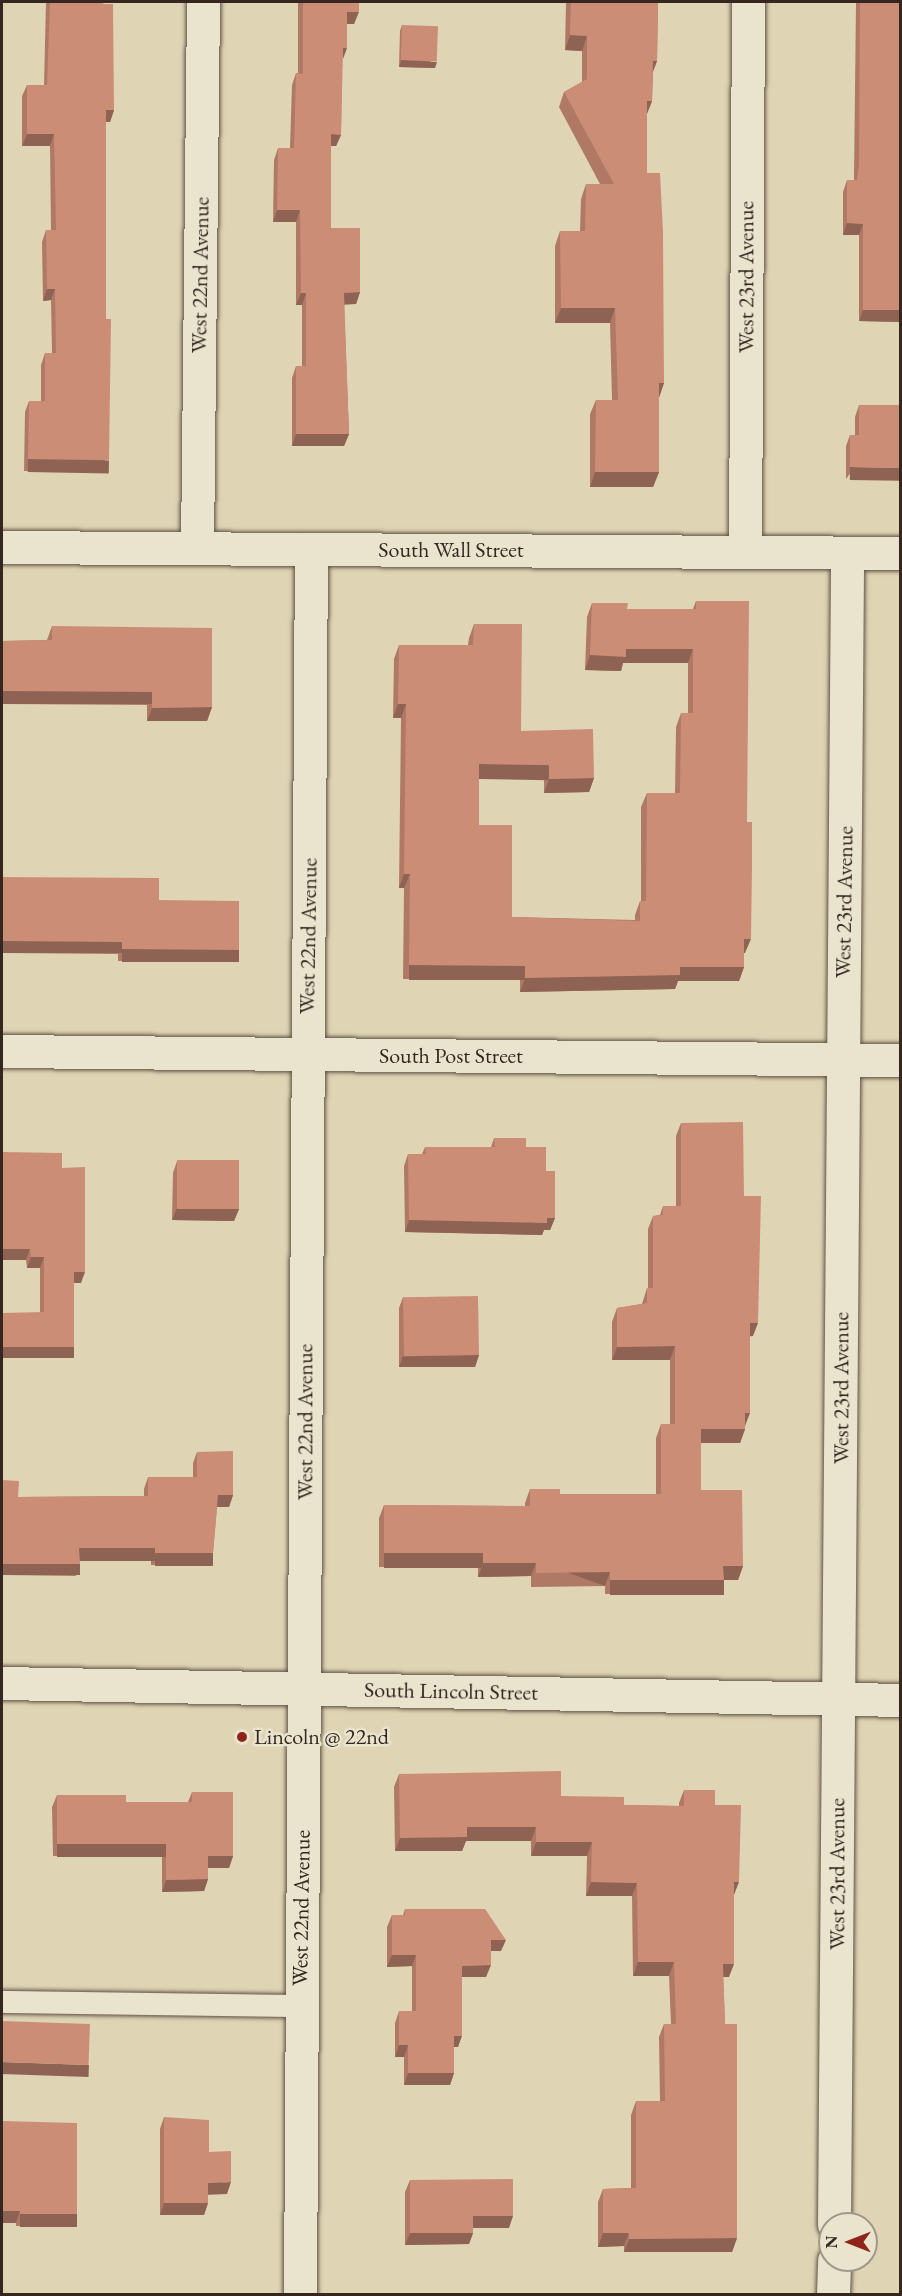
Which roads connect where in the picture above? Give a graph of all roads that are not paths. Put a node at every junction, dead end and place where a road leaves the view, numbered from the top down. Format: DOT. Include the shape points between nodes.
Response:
graph roads {
  1 [pos="203,2"];
  2 [pos="748,2"];
  3 [pos="2,547"];
  4 [pos="197,548"];
  5 [pos="311,550"];
  6 [pos="745,552"];
  7 [pos="847,553"];
  8 [pos="900,553"];
  9 [pos="2,1052"];
  10 [pos="307,1055"];
  11 [pos="843,1059"];
  12 [pos="900,1060"];
  13 [pos="2,1683"];
  14 [pos="303,1688"];
  15 [pos="839,1700"];
  16 [pos="900,1700"];
  17 [pos="2,2002"];
  18 [pos="300,2006"];
  19 [pos="834,2212"];
  20 [pos="834,2272"];
  21 [pos="300,2295"];
  22 [pos="833,2295"];
  1 -- 4 [label="street, West 22nd Avenue"];
  2 -- 6 [label="street, West 23rd Avenue"];
  3 -- 4 [label="street, South Wall Street"];
  4 -- 5 [label="street, South Wall Street"];
  5 -- 6 [label="street, South Wall Street"];
  5 -- 10 [label="street, West 22nd Avenue"];
  6 -- 7 [label="street, South Wall Street"];
  7 -- 8 [label="street, South Wall Street"];
  7 -- 11 [label="street, West 23rd Avenue"];
  9 -- 10 [label="street, South Post Street"];
  10 -- 11 [label="street, South Post Street"];
  10 -- 14 [label="street, West 22nd Avenue"];
  11 -- 12 [label="street, South Post Street"];
  11 -- 15 [label="street, West 23rd Avenue"];
  13 -- 14 [label="street, South Lincoln Street"];
  14 -- 15 [label="street, South Lincoln Street"];
  14 -- 18 [label="street, West 22nd Avenue"];
  15 -- 16 [label="street, South Lincoln Street"];
  15 -- 19 [label="street, West 23rd Avenue"];
  17 -- 18 [label="lane"];
  18 -- 21 [label="street, West 22nd Avenue"];
  20 -- 22 [label="street"];
}
